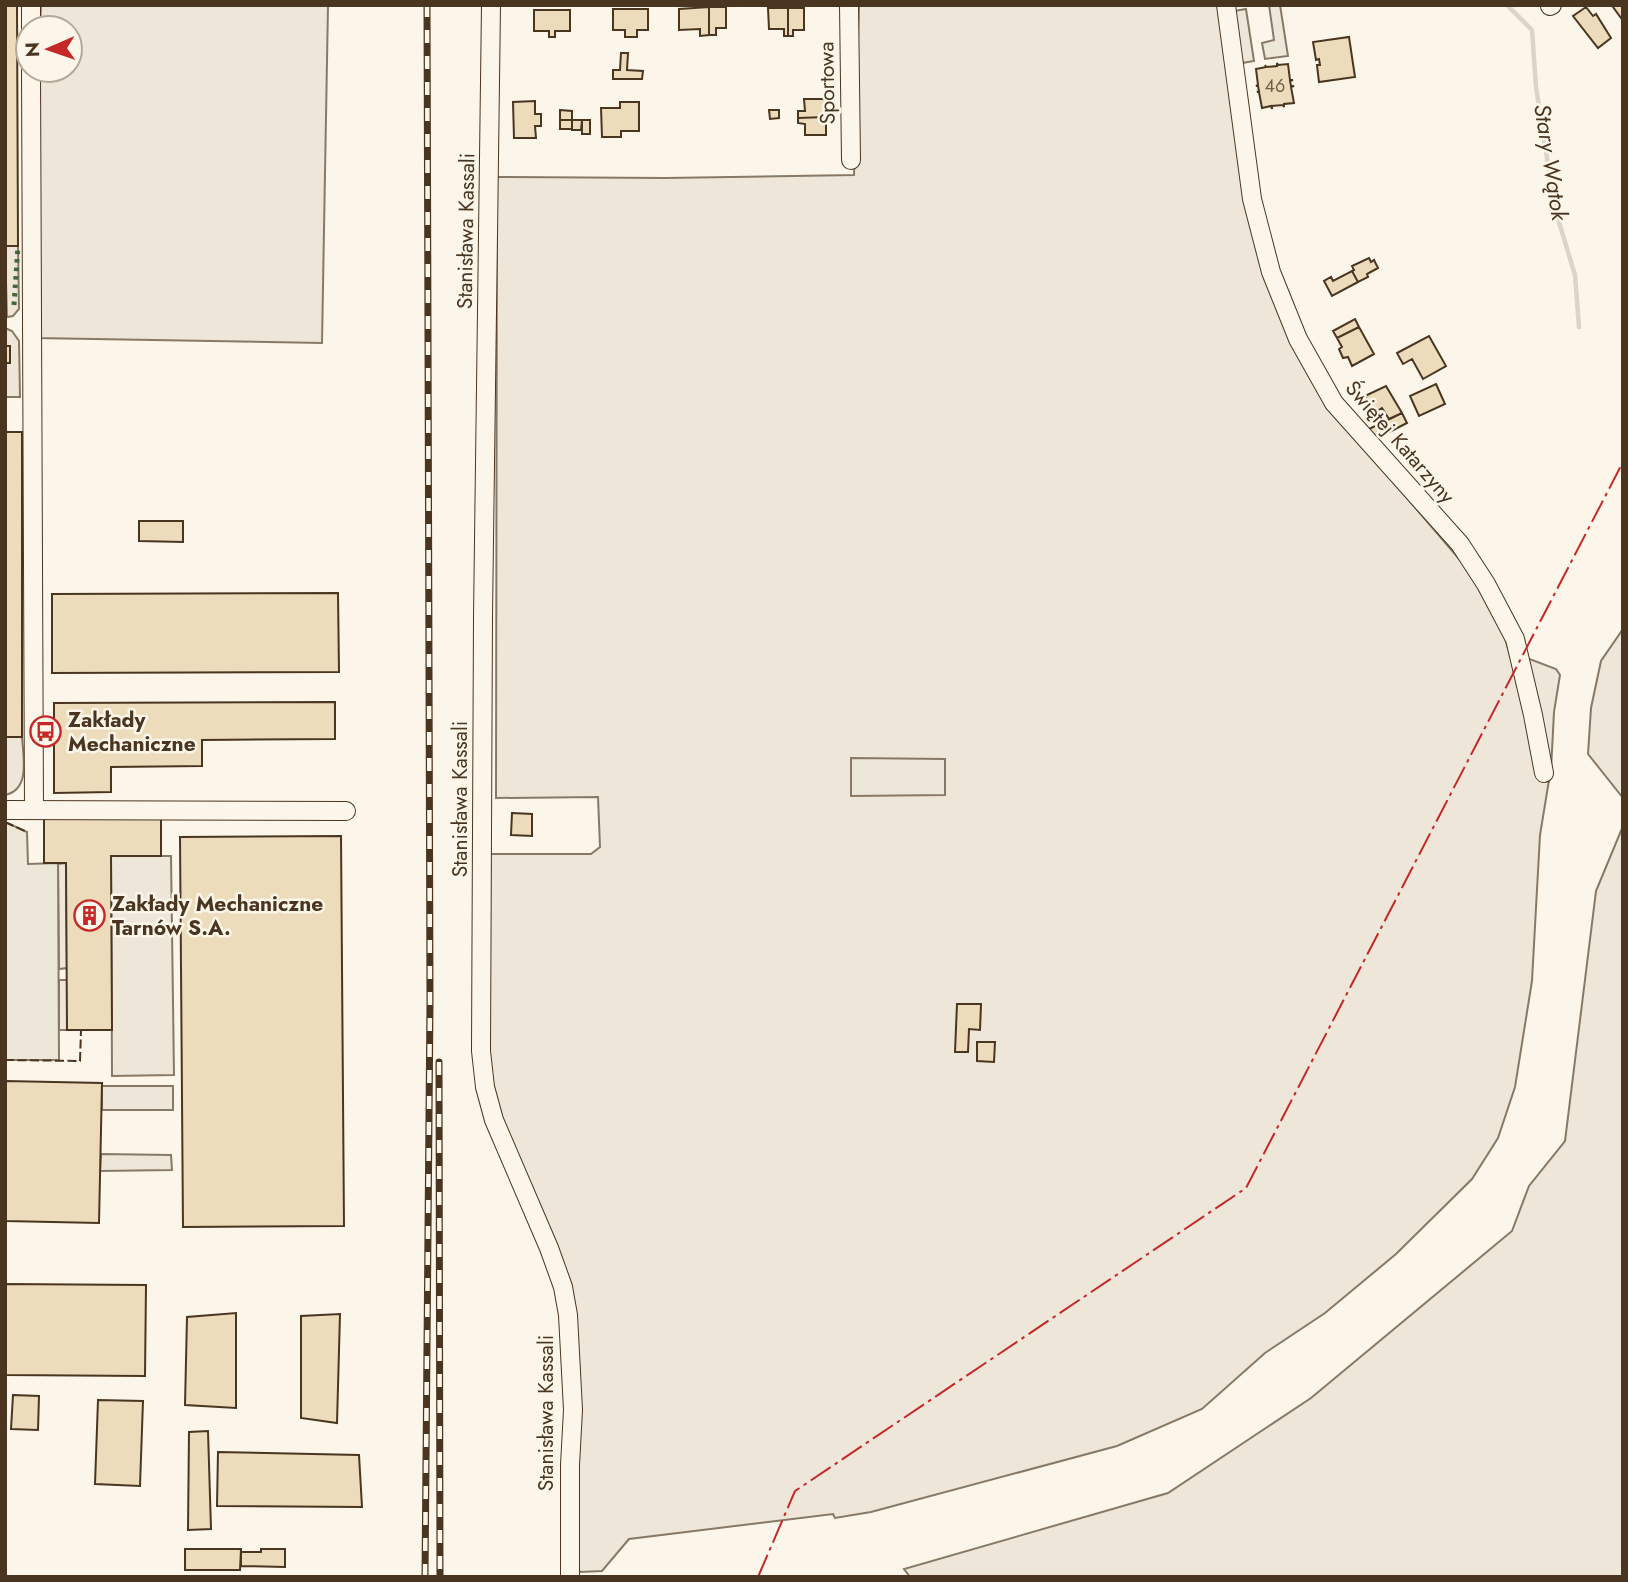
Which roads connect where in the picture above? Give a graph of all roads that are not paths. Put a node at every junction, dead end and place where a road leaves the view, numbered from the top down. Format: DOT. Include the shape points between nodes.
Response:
graph roads {
  1 [pos="491,5"];
  2 [pos="849,5"];
  3 [pos="1226,5"];
  4 [pos="31,84"];
  5 [pos="850,160"];
  6 [pos="1544,773"];
  7 [pos="5,810"];
  8 [pos="34,810"];
  9 [pos="346,811"];
  10 [pos="570,1577"];
  1 -- 10 [label="street, Stanisława Kassali" via="481,1051 494,1119 549,1248 568,1315 573,1410"];
  2 -- 5 [label="street, Sportowa"];
  3 -- 6 [label="street, Świętej Katarzyny" via="1252,199 1271,272 1298,339 1334,403 1460,544 1486,584 1515,639"];
  4 -- 8 [label="street"];
  7 -- 8 [label="street"];
  8 -- 9 [label="street"];
}
